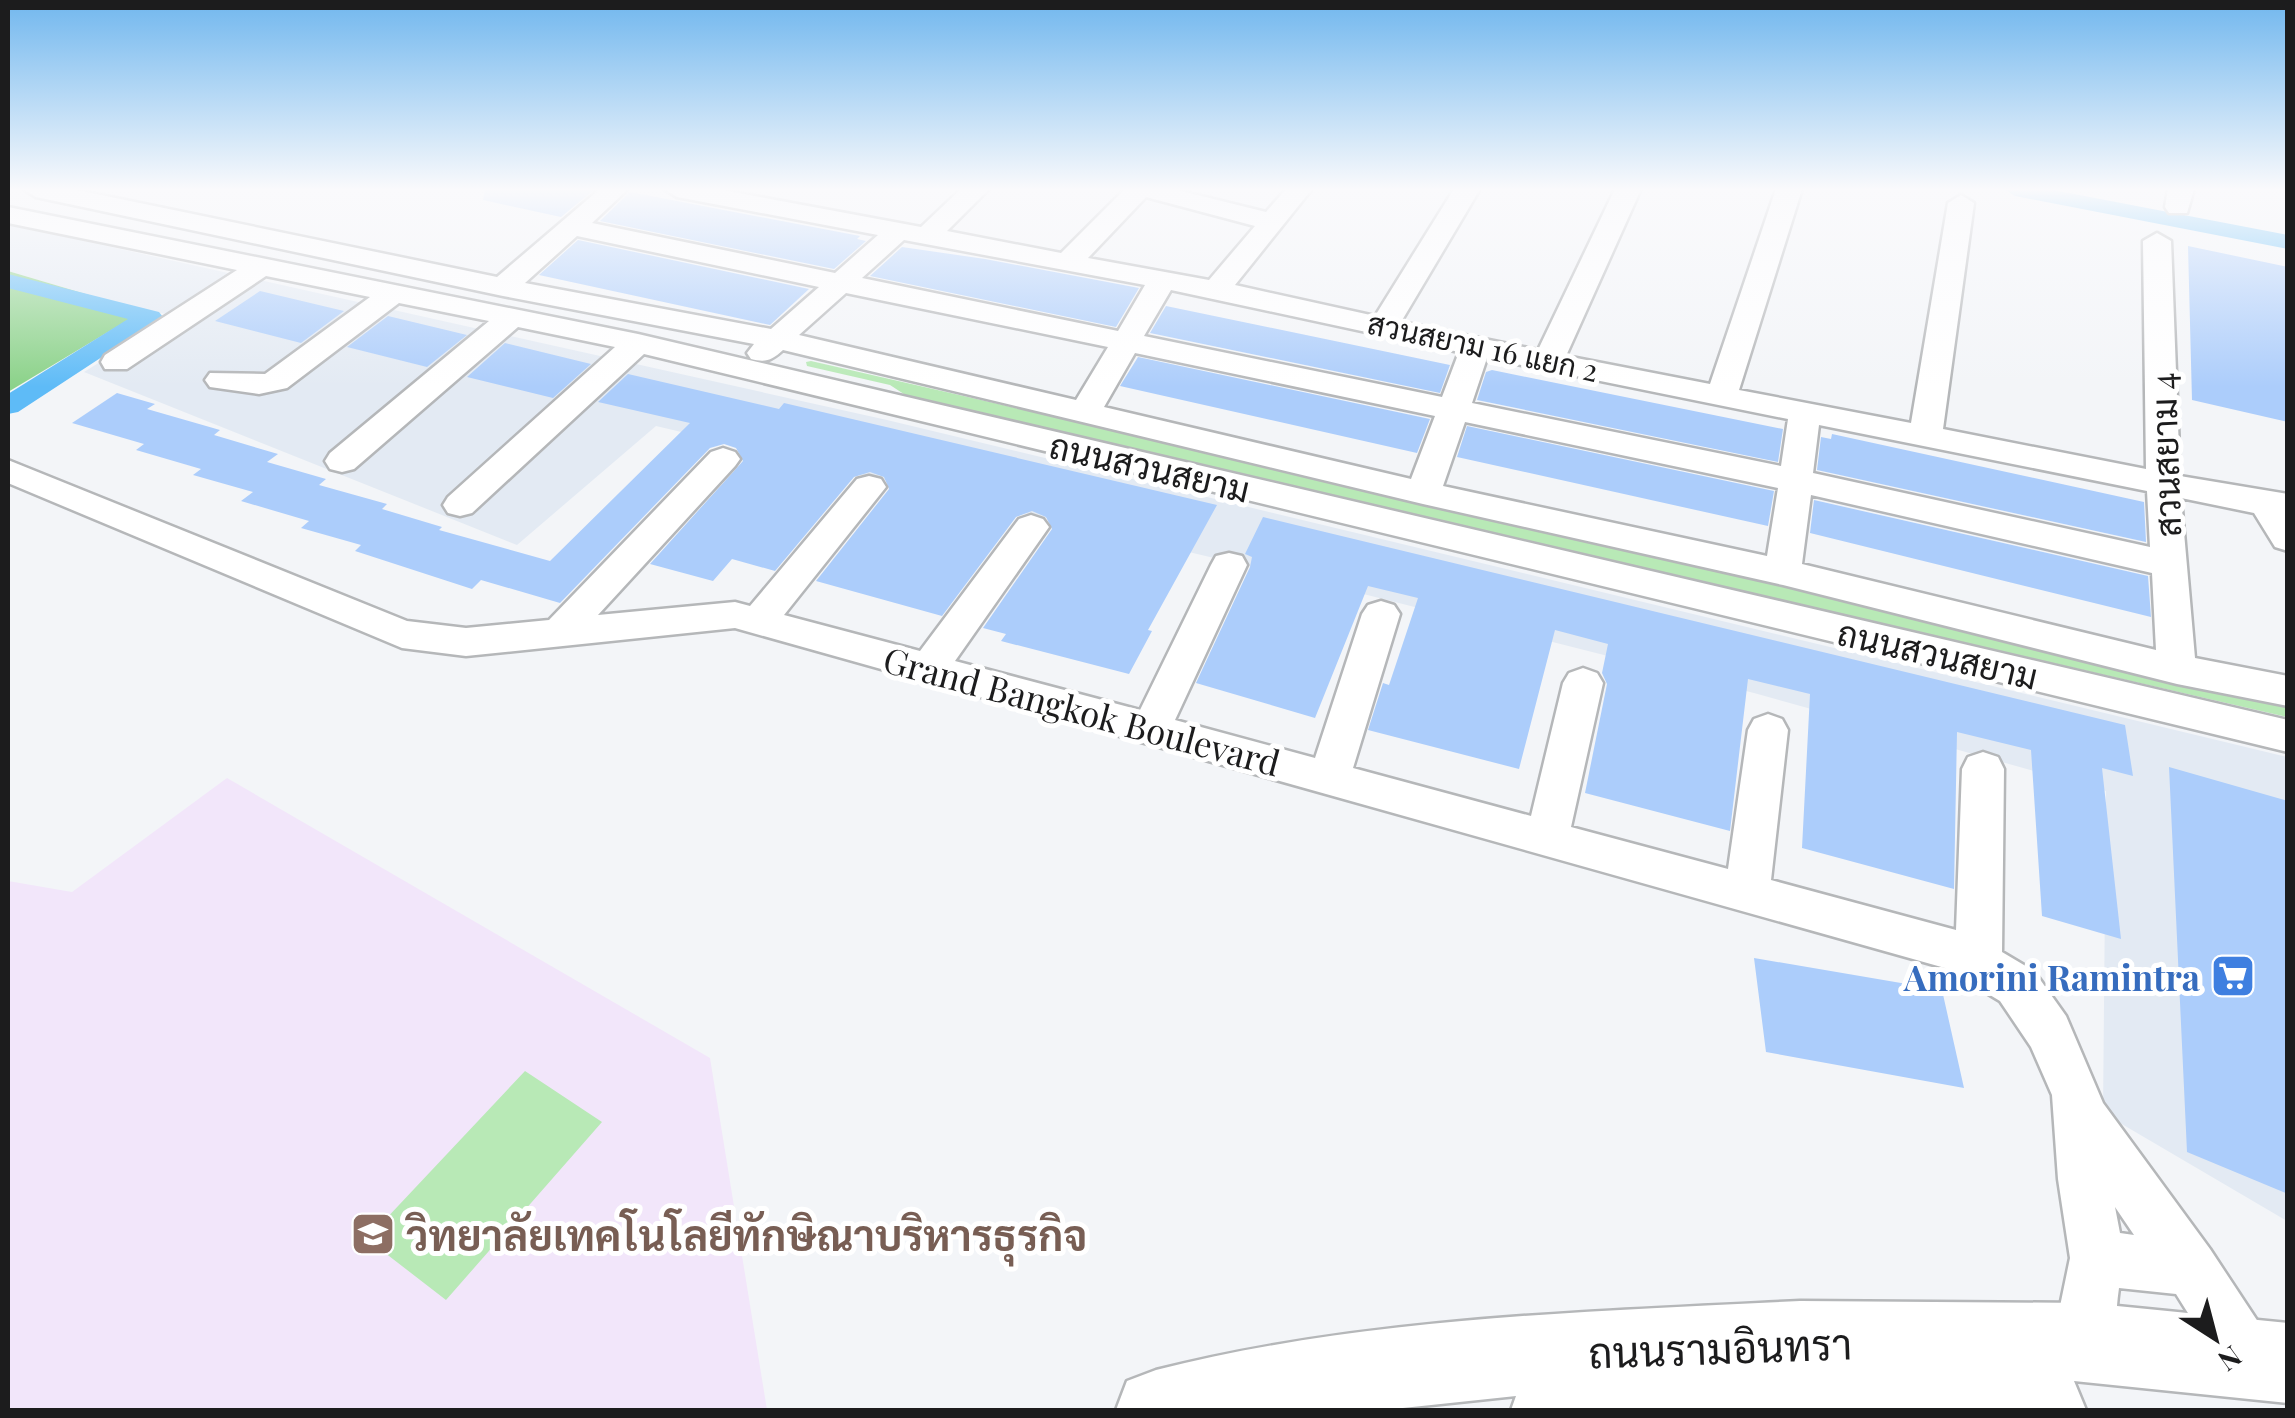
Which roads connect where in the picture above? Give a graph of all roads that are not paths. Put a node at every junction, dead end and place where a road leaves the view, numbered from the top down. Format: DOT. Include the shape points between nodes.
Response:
graph roads {
  1 [pos="200,255"];
  2 [pos="322,255"];
  3 [pos="548,255"];
  4 [pos="707,255"];
  5 [pos="881,255"];
  6 [pos="1033,255"];
  7 [pos="1075,255"];
  8 [pos="1245,255"];
  9 [pos="1426,255"];
  10 [pos="1597,255"];
  11 [pos="1767,255"];
  12 [pos="1953,255"];
  13 [pos="2158,255"];
  14 [pos="1068,262"];
  15 [pos="260,267"];
  16 [pos="1162,280"];
  17 [pos="842,282"];
  18 [pos="1216,290"];
  19 [pos="394,294"];
  20 [pos="508,302"];
  21 [pos="1383,326"];
  22 [pos="776,338"];
  23 [pos="1127,341"];
  24 [pos="638,342"];
  25 [pos="1476,346"];
  26 [pos="1549,360"];
  27 [pos="116,362"];
  28 [pos="746,369"];
  29 [pos="221,380"];
  30 [pos="1722,396"];
  31 [pos="1086,410"];
  32 [pos="1453,410"];
  33 [pos="1805,412"];
  34 [pos="1926,433"];
  35 [pos="723,459"];
  36 [pos="342,460"];
  37 [pos="8,471"];
  38 [pos="1794,480"];
  39 [pos="2163,483"];
  40 [pos="870,488"];
  41 [pos="1423,493"];
  42 [pos="2277,504"];
  43 [pos="460,505"];
  44 [pos="1031,527"];
  45 [pos="2288,540"];
  46 [pos="2169,564"];
  47 [pos="1229,566"];
  48 [pos="1783,572"];
  49 [pos="1381,614"];
  50 [pos="758,621"];
  51 [pos="561,631"];
  52 [pos="929,668"];
  53 [pos="2177,669"];
  54 [pos="1583,684"];
  55 [pos="2288,691"];
  56 [pos="1151,729"];
  57 [pos="1768,730"];
  58 [pos="2288,736"];
  59 [pos="1983,769"];
  60 [pos="1329,778"];
  61 [pos="1546,838"];
  62 [pos="1747,893"];
  63 [pos="1978,963"];
  64 [pos="2081,1114"];
  65 [pos="2096,1258"];
  66 [pos="2190,1268"];
  67 [pos="2087,1342"];
  68 [pos="2268,1360"];
  69 [pos="1156,1410"];
  70 [pos="1551,1410"];
  71 [pos="2046,1410"];
  1 -- 15 [label="street, ถนนสวนสยาม"];
  2 -- 20 [label="street, ถนนสวนสยาม"];
  3 -- 20 [label="street"];
  4 -- 17 [label="street"];
  5 -- 17 [label="street"];
  6 -- 14 [label="street, สวนสยาม 16 แยก 2"];
  7 -- 14 [label="street"];
  8 -- 18 [label="street"];
  9 -- 21 [label="street"];
  10 -- 26 [label="street"];
  11 -- 30 [label="street"];
  12 -- 34 [label="street"];
  13 -- 39 [label="street, สวนสยาม 4"];
  14 -- 16 [label="street, สวนสยาม 16 แยก 2"];
  15 -- 19 [label="street, ถนนสวนสยาม"];
  15 -- 27 [label="street"];
  16 -- 18 [label="street, สวนสยาม 16 แยก 2"];
  16 -- 23 [label="street"];
  17 -- 22 [label="street"];
  17 -- 23 [label="street"];
  18 -- 21 [label="street, สวนสยาม 16 แยก 2"];
  19 -- 20 [label="street, ถนนสวนสยาม"];
  19 -- 29 [label="street" via="276,382"];
  20 -- 22 [label="street, ถนนสวนสยาม"];
  20 -- 24 [label="street, ถนนสวนสยาม"];
  20 -- 36 [label="street"];
  21 -- 25 [label="street, สวนสยาม 16 แยก 2"];
  22 -- 28 [label="street"];
  22 -- 31 [label="street, ถนนสวนสยาม"];
  23 -- 31 [label="street"];
  23 -- 32 [label="street"];
  24 -- 28 [label="street, ถนนสวนสยาม"];
  24 -- 43 [label="street"];
  25 -- 26 [label="street, สวนสยาม 16 แยก 2"];
  25 -- 32 [label="street"];
  26 -- 30 [label="street, สวนสยาม 16 แยก 2"];
  28 -- 58 [label="street, ถนนสวนสยาม"];
  30 -- 33 [label="street, สวนสยาม 16 แยก 2"];
  31 -- 41 [label="street, ถนนสวนสยาม"];
  32 -- 38 [label="street"];
  32 -- 41 [label="street"];
  33 -- 34 [label="street, สวนสยาม 16 แยก 2"];
  33 -- 38 [label="street"];
  34 -- 39 [label="street, สวนสยาม 16 แยก 2"];
  35 -- 51 [label="street"];
  37 -- 51 [label="street, Grand Bangkok Boulevard" via="402,634 466,642"];
  38 -- 46 [label="street"];
  38 -- 48 [label="street"];
  39 -- 42 [label="street, สวนสยาม 16 แยก 2"];
  39 -- 46 [label="street, สวนสยาม 4"];
  40 -- 50 [label="street"];
  41 -- 48 [label="street, ถนนสวนสยาม"];
  42 -- 45 [label="street"];
  44 -- 52 [label="street"];
  46 -- 53 [label="street, สวนสยาม 4"];
  47 -- 56 [label="street"];
  48 -- 53 [label="street, ถนนสวนสยาม"];
  49 -- 60 [label="street"];
  50 -- 51 [label="street, Grand Bangkok Boulevard" via="694,616"];
  50 -- 52 [label="street, Grand Bangkok Boulevard"];
  52 -- 56 [label="street, Grand Bangkok Boulevard"];
  53 -- 55 [label="street, ถนนสวนสยาม"];
  54 -- 61 [label="street"];
  56 -- 60 [label="street, Grand Bangkok Boulevard"];
  57 -- 62 [label="street"];
  59 -- 63 [label="street"];
  60 -- 61 [label="street, Grand Bangkok Boulevard"];
  61 -- 62 [label="street, Grand Bangkok Boulevard"];
  62 -- 63 [label="street, Grand Bangkok Boulevard" via="1957,951"];
  63 -- 64 [label="street, Grand Bangkok Boulevard" via="2017,986 2049,1032"];
  64 -- 65 [label="street, Grand Bangkok Boulevard"];
  64 -- 66 [label="street, Grand Bangkok Boulevard"];
  65 -- 66 [label="street"];
  65 -- 67 [label="street, Grand Bangkok Boulevard"];
  66 -- 68 [label="street, Grand Bangkok Boulevard"];
  67 -- 68 [label="highway, ถนนรามอินทรา"];
  67 -- 69 [label="highway, ถนนรามอินทรา" via="1800,1340 1530,1355 1345,1375"];
  70 -- 71 [label="highway, ถนนรามอินทรา" via="1786,1403"];
}
